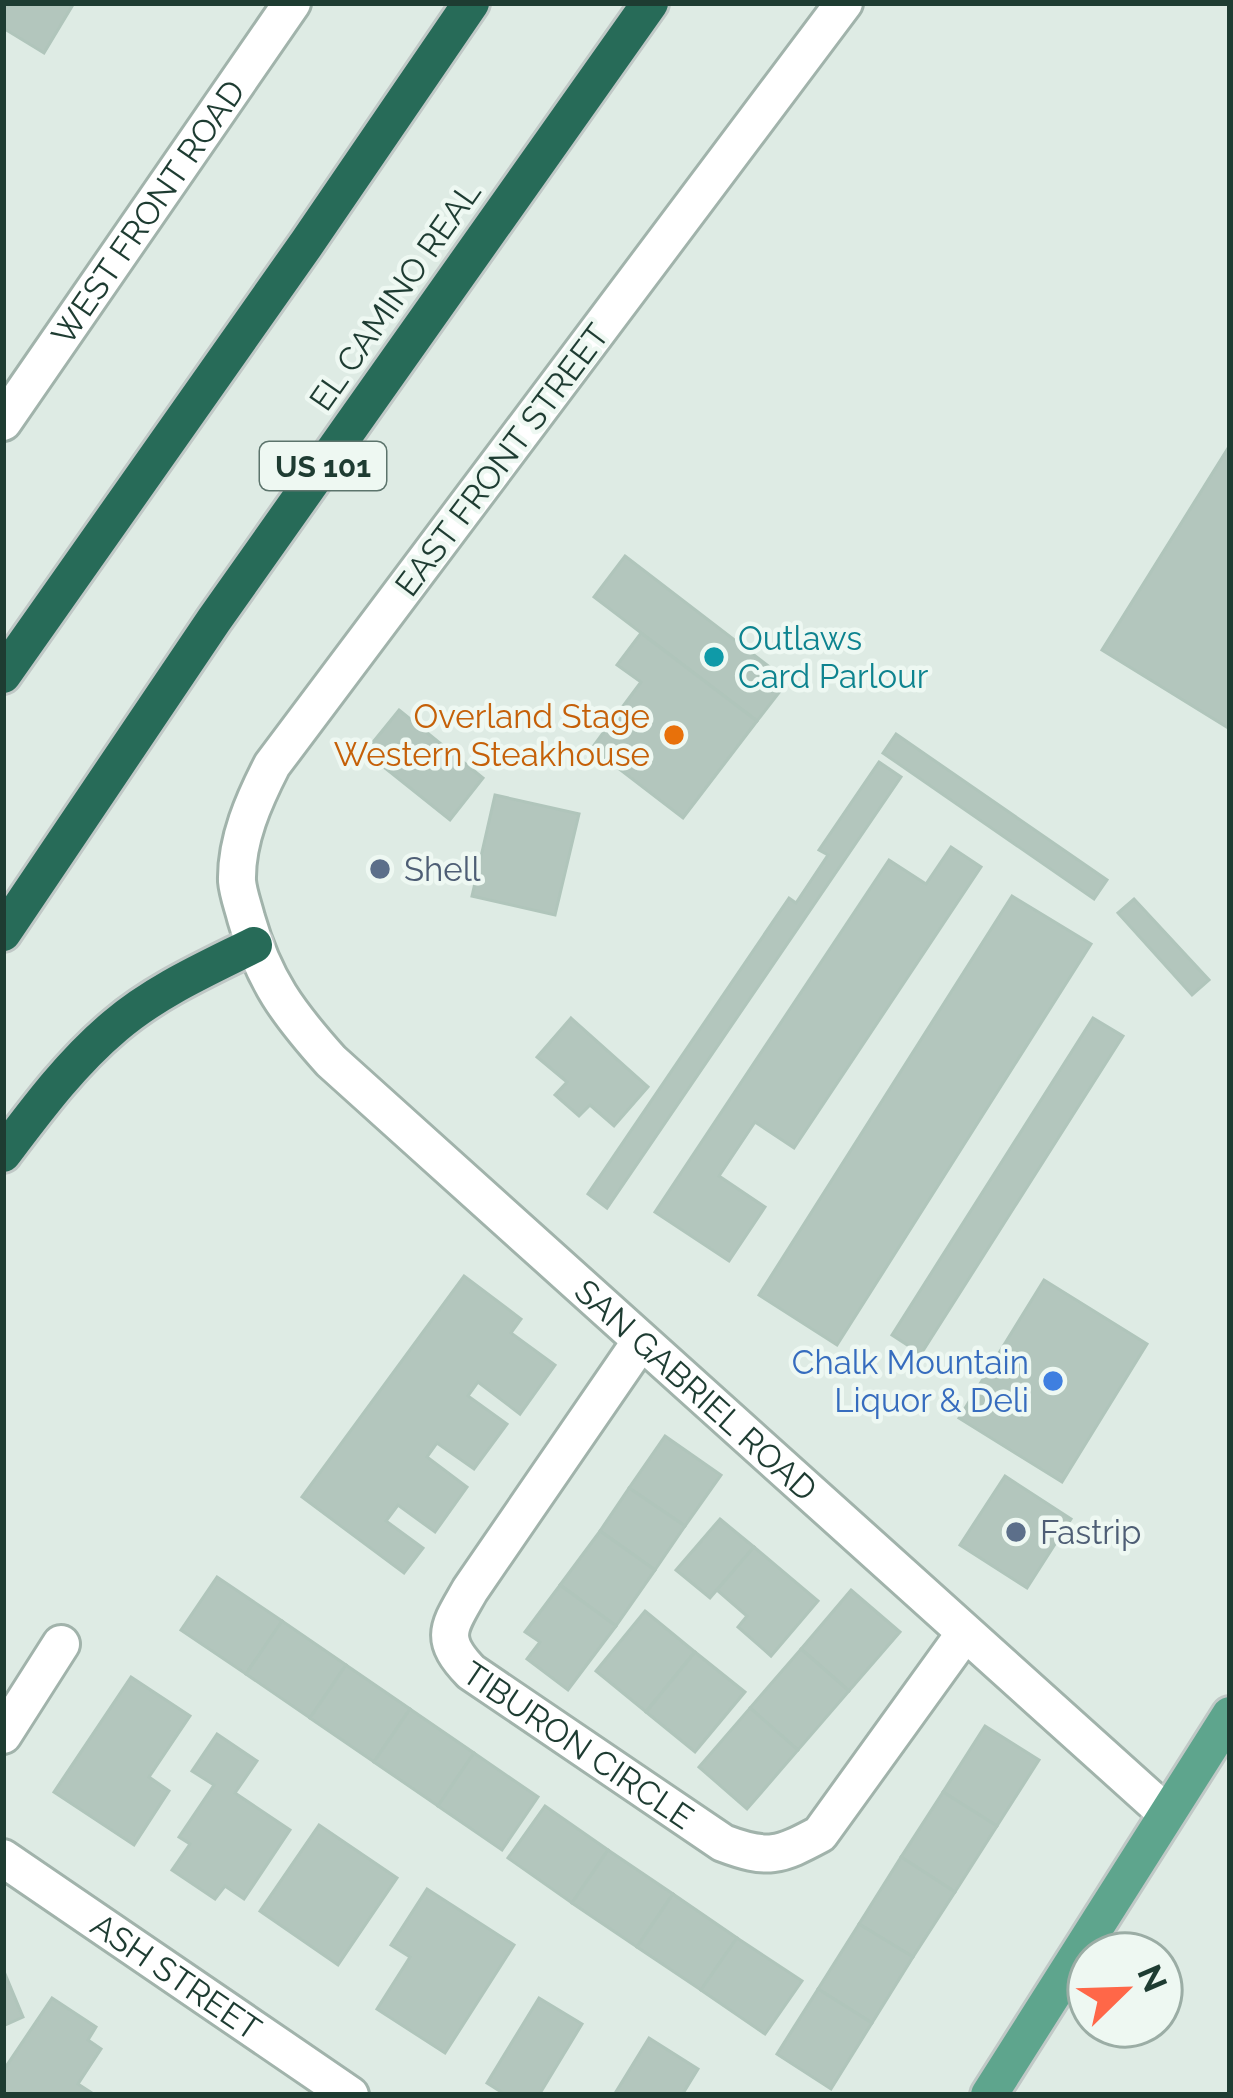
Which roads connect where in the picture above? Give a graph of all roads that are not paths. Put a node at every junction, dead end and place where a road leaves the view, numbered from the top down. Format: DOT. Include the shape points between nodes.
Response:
graph roads {
  1 [pos="292,3"];
  2 [pos="471,3"];
  3 [pos="650,3"];
  4 [pos="844,3"];
  5 [pos="3,422"];
  6 [pos="3,675"];
  7 [pos="3,933"];
  8 [pos="254,945"];
  9 [pos="3,1154"];
  10 [pos="641,1341"];
  11 [pos="965,1633"];
  12 [pos="61,1644"];
  13 [pos="1230,1714"];
  14 [pos="3,1735"];
  15 [pos="1166,1813"];
  16 [pos="3,1858"];
  17 [pos="350,2095"];
  18 [pos="988,2095"];
  1 -- 5 [label="street, WEST FRONT ROAD"];
  2 -- 6 [label="highway"];
  3 -- 7 [label="highway, EL CAMINO REAL / US 101"];
  4 -- 8 [label="street, EAST FRONT STREET" via="272,765 254,800 237,884"];
  8 -- 9 [label="highway" via="115,1026 55,1085"];
  8 -- 10 [label="street, SAN GABRIEL ROAD" via="278,995 332,1061"];
  10 -- 11 [label="street, SAN GABRIEL ROAD"];
  10 -- 11 [label="street, TIBURON CIRCLE" via="449,1626 453,1654 470,1672 723,1843 752,1854 785,1853 820,1834"];
  11 -- 15 [label="street, SAN GABRIEL ROAD"];
  12 -- 14 [label="street"];
  13 -- 15 [label="main road"];
  15 -- 18 [label="main road"];
  16 -- 17 [label="street, ASH STREET"];
}
